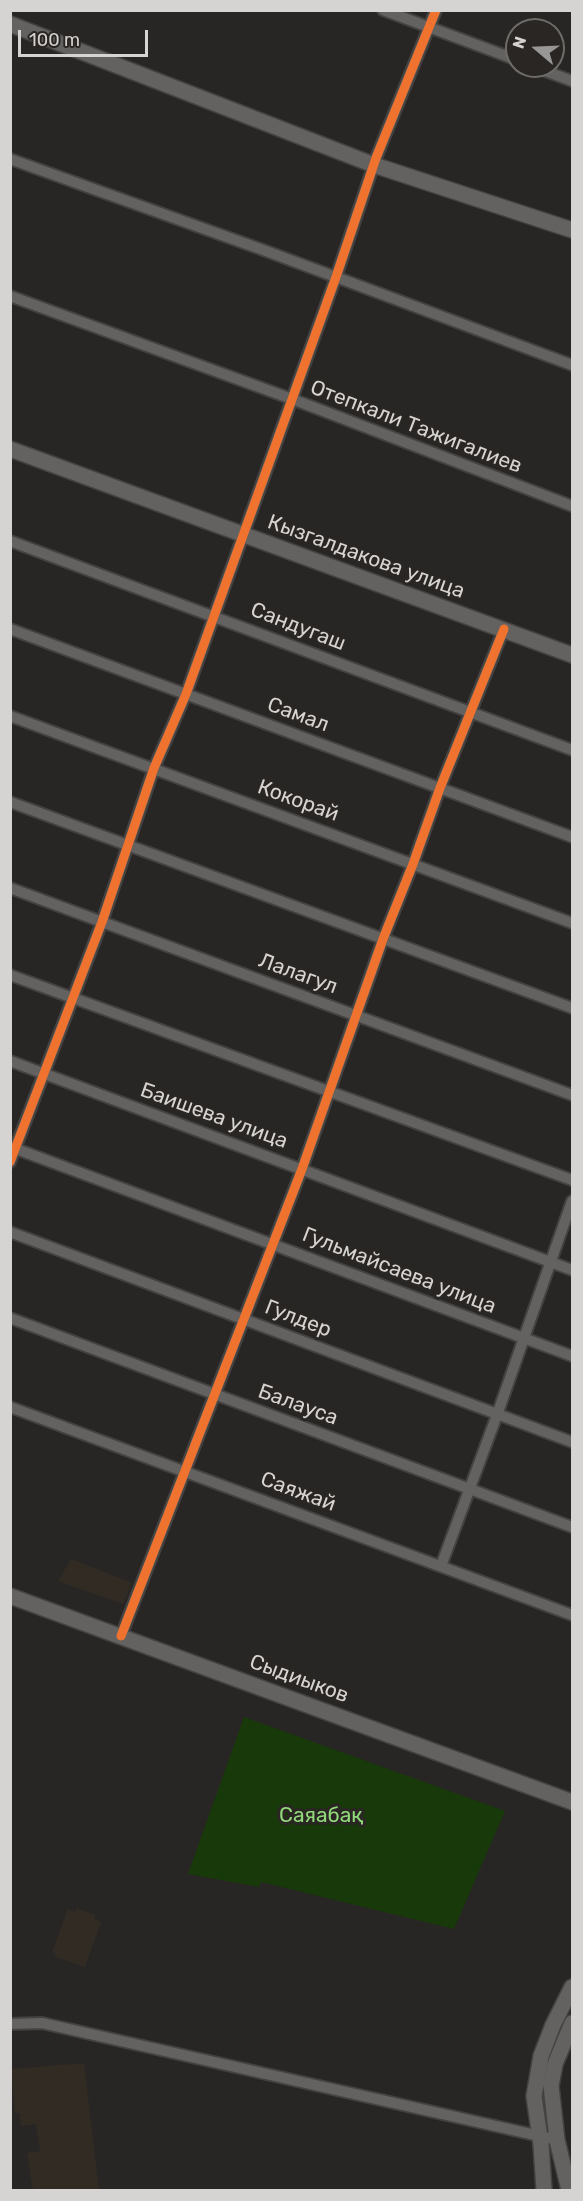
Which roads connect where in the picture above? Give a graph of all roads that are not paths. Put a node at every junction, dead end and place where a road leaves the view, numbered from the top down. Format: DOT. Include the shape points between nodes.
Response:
graph roads {
  1 [pos="383,10"];
  2 [pos="435,10"];
  3 [pos="10,24"];
  4 [pos="429,28"];
  5 [pos="505,56"];
  6 [pos="10,159"];
  7 [pos="374,165"];
  8 [pos="573,230"];
  9 [pos="336,277"];
  10 [pos="10,296"];
  11 [pos="573,365"];
  12 [pos="292,399"];
  13 [pos="10,449"];
  14 [pos="573,506"];
  15 [pos="243,535"];
  16 [pos="10,541"];
  17 [pos="213,616"];
  18 [pos="10,629"];
  19 [pos="504,629"];
  20 [pos="573,655"];
  21 [pos="186,694"];
  22 [pos="469,713"];
  23 [pos="10,716"];
  24 [pos="573,750"];
  25 [pos="154,768"];
  26 [pos="440,788"];
  27 [pos="10,802"];
  28 [pos="573,837"];
  29 [pos="128,845"];
  30 [pos="413,864"];
  31 [pos="10,888"];
  32 [pos="102,922"];
  33 [pos="573,923"];
  34 [pos="383,939"];
  35 [pos="10,975"];
  36 [pos="73,999"];
  37 [pos="573,1008"];
  38 [pos="355,1016"];
  39 [pos="10,1061"];
  40 [pos="45,1074"];
  41 [pos="331,1092"];
  42 [pos="573,1095"];
  43 [pos="13,1148"];
  44 [pos="10,1162"];
  45 [pos="302,1169"];
  46 [pos="573,1180"];
  47 [pos="573,1201"];
  48 [pos="10,1232"];
  49 [pos="272,1245"];
  50 [pos="550,1262"];
  51 [pos="573,1270"];
  52 [pos="10,1318"];
  53 [pos="245,1319"];
  54 [pos="523,1338"];
  55 [pos="573,1356"];
  56 [pos="214,1395"];
  57 [pos="10,1407"];
  58 [pos="497,1414"];
  59 [pos="573,1442"];
  60 [pos="184,1471"];
  61 [pos="468,1489"];
  62 [pos="573,1527"];
  63 [pos="441,1566"];
  64 [pos="10,1596"];
  65 [pos="573,1615"];
  66 [pos="121,1636"];
  67 [pos="573,1802"];
  68 [pos="573,1987"];
  69 [pos="10,2024"];
  70 [pos="573,2024"];
  71 [pos="540,2136"];
  72 [pos="557,2140"];
  73 [pos="544,2190"];
  74 [pos="569,2190"];
  1 -- 4 [label="street"];
  2 -- 4 [label="street"];
  3 -- 7 [label="street"];
  4 -- 5 [label="street"];
  4 -- 7 [label="street"];
  6 -- 9 [label="street"];
  7 -- 8 [label="street"];
  7 -- 9 [label="street"];
  9 -- 11 [label="street"];
  9 -- 12 [label="street"];
  10 -- 12 [label="street, Отепкали Тажигалиев"];
  12 -- 14 [label="street, Отепкали Тажигалиев"];
  12 -- 15 [label="street"];
  13 -- 15 [label="street, Кызгалдакова улица"];
  15 -- 17 [label="street"];
  15 -- 19 [label="street, Кызгалдакова улица"];
  16 -- 17 [label="street, Сандугаш"];
  17 -- 21 [label="street"];
  17 -- 22 [label="street, Сандугаш"];
  18 -- 21 [label="street, Самал"];
  19 -- 20 [label="street, Кызгалдакова улица"];
  19 -- 22 [label="street"];
  21 -- 25 [label="street"];
  21 -- 26 [label="street, Самал"];
  22 -- 24 [label="street, Сандугаш"];
  22 -- 26 [label="street"];
  23 -- 25 [label="street, Кокорай"];
  25 -- 29 [label="street"];
  25 -- 30 [label="street, Кокорай"];
  26 -- 28 [label="street, Самал"];
  26 -- 30 [label="street"];
  27 -- 29 [label="street"];
  29 -- 32 [label="street"];
  29 -- 34 [label="street"];
  30 -- 33 [label="street, Кокорай"];
  30 -- 34 [label="street"];
  31 -- 32 [label="street, Лалагул"];
  32 -- 36 [label="street"];
  32 -- 38 [label="street, Лалагул"];
  34 -- 37 [label="street"];
  34 -- 38 [label="street"];
  35 -- 36 [label="street"];
  36 -- 40 [label="street"];
  36 -- 41 [label="street"];
  38 -- 41 [label="street"];
  38 -- 42 [label="street, Лалагул"];
  39 -- 40 [label="street, Баишева улица"];
  40 -- 43 [label="street"];
  40 -- 45 [label="street, Баишева улица"];
  41 -- 45 [label="street"];
  41 -- 46 [label="street"];
  43 -- 44 [label="street"];
  43 -- 49 [label="street, Гульмайсаева улица"];
  45 -- 49 [label="street"];
  45 -- 50 [label="street, Баишева улица"];
  47 -- 50 [label="street"];
  48 -- 53 [label="street, Гулдер"];
  49 -- 53 [label="street"];
  49 -- 54 [label="street, Гульмайсаева улица"];
  50 -- 51 [label="street, Баишева улица"];
  50 -- 54 [label="street"];
  52 -- 56 [label="street, Балауса"];
  53 -- 56 [label="street"];
  53 -- 58 [label="street, Гулдер"];
  54 -- 55 [label="street, Гульмайсаева улица"];
  54 -- 58 [label="street"];
  56 -- 60 [label="street"];
  56 -- 61 [label="street, Балауса"];
  57 -- 60 [label="street, Саяжай"];
  58 -- 59 [label="street, Гулдер"];
  58 -- 61 [label="street"];
  60 -- 63 [label="street, Саяжай"];
  60 -- 66 [label="street"];
  61 -- 62 [label="street, Балауса"];
  61 -- 63 [label="street"];
  63 -- 65 [label="street, Саяжай"];
  64 -- 66 [label="street, Сыдиыков"];
  66 -- 67 [label="street, Сыдиыков"];
  68 -- 71 [label="street" via="542,2056 534,2096"];
  69 -- 71 [label="street" via="42,2023"];
  70 -- 72 [label="street" via="555,2064 551,2086"];
  71 -- 72 [label="street"];
  71 -- 73 [label="street"];
  72 -- 74 [label="street"];
}
